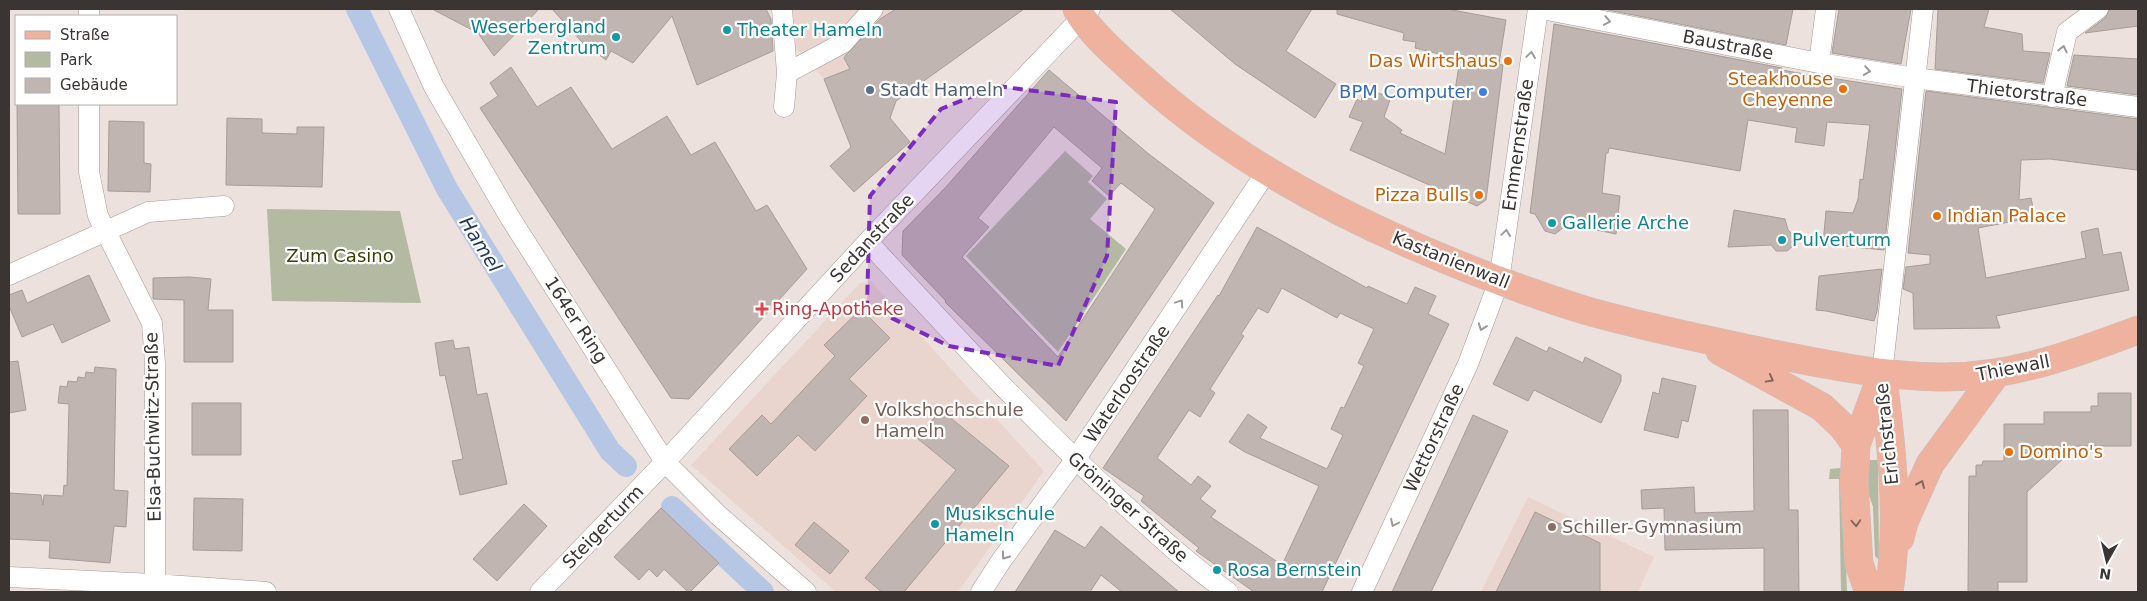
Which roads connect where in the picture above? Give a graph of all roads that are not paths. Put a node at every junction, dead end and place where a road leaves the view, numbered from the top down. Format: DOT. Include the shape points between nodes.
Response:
graph roads {
  1 [pos="399,9"];
  2 [pos="782,9"];
  3 [pos="873,9"];
  4 [pos="1538,9"];
  5 [pos="1542,9"];
  6 [pos="1826,9"];
  7 [pos="1923,9"];
  8 [pos="2098,9"];
  9 [pos="1078,11"];
  10 [pos="1819,63"];
  11 [pos="787,72"];
  12 [pos="1916,78"];
  13 [pos="2052,96"];
  14 [pos="89,105"];
  15 [pos="784,107"];
  16 [pos="2138,107"];
  17 [pos="1267,171"];
  18 [pos="224,206"];
  19 [pos="106,230"];
  20 [pos="868,242"];
  21 [pos="9,275"];
  22 [pos="1499,281"];
  23 [pos="2138,330"];
  24 [pos="1697,338"];
  25 [pos="1882,374"];
  26 [pos="1996,374"];
  27 [pos="1856,445"];
  28 [pos="1075,460"];
  29 [pos="665,462"];
  30 [pos="1894,563"];
  31 [pos="9,577"];
  32 [pos="154,588"];
  33 [pos="266,592"];
  34 [pos="540,592"];
  35 [pos="806,592"];
  36 [pos="981,592"];
  37 [pos="1228,592"];
  38 [pos="1362,592"];
  39 [pos="1869,592"];
  40 [pos="1889,592"];
  1 -- 29 [label="street, 164er Ring" via="434,87 509,216"];
  2 -- 11 [label="street"];
  3 -- 11 [label="street" via="843,43"];
  22 -- 4 [label="street, Emmernstraße, one-way"];
  5 -- 10 [label="street, Baustraße, one-way"];
  6 -- 10 [label="street"];
  7 -- 12 [label="street"];
  13 -- 8 [label="street, one-way" via="2067,32"];
  9 -- 17 [label="main road, Kastanienwall" via="1115,53 1171,104"];
  9 -- 20 [label="street, Sedanstraße"];
  10 -- 12 [label="street, Baustraße, one-way"];
  11 -- 15 [label="street"];
  12 -- 13 [label="street, Thietorstraße"];
  12 -- 25 [label="street"];
  13 -- 16 [label="street, Thietorstraße"];
  14 -- 19 [label="street, Elsa-Buchwitz-Straße" via="89,172 98,216"];
  17 -- 22 [label="main road, Kastanienwall" via="1352,219"];
  28 -- 17 [label="street, Waterloostraße, one-way"];
  18 -- 19 [label="street" via="148,212"];
  19 -- 21 [label="street"];
  19 -- 32 [label="street, Elsa-Buchwitz-Straße" via="152,323 155,363"];
  20 -- 28 [label="street, Gröninger Straße" via="964,347"];
  20 -- 29 [label="street, Sedanstraße"];
  22 -- 24 [label="main road, Kastanienwall" via="1581,309"];
  22 -- 38 [label="street, Wettorstraße, one-way" via="1468,364"];
  23 -- 26 [label="main road, Thiewall" via="2068,356"];
  24 -- 25 [label="main road, Kastanienwall"];
  24 -- 27 [label="main road, one-way" via="1822,407"];
  25 -- 26 [label="main road, Thiewall" via="1943,378"];
  25 -- 27 [label="main road, Erichstraße"];
  25 -- 30 [label="main road, Erichstraße" via="1893,455"];
  30 -- 26 [label="main road, one-way" via="1904,522 1930,464"];
  27 -- 39 [label="main road, Erichstraße, one-way" via="1854,482 1859,564"];
  28 -- 36 [label="street, Waterloostraße, one-way"];
  28 -- 37 [label="street, Gröninger Straße" via="1199,572"];
  29 -- 34 [label="street, Steigerturm"];
  29 -- 35 [label="street, 164er Ring" via="718,515"];
  30 -- 40 [label="main road, Erichstraße"];
  31 -- 32 [label="street"];
  32 -- 33 [label="street"];
}
